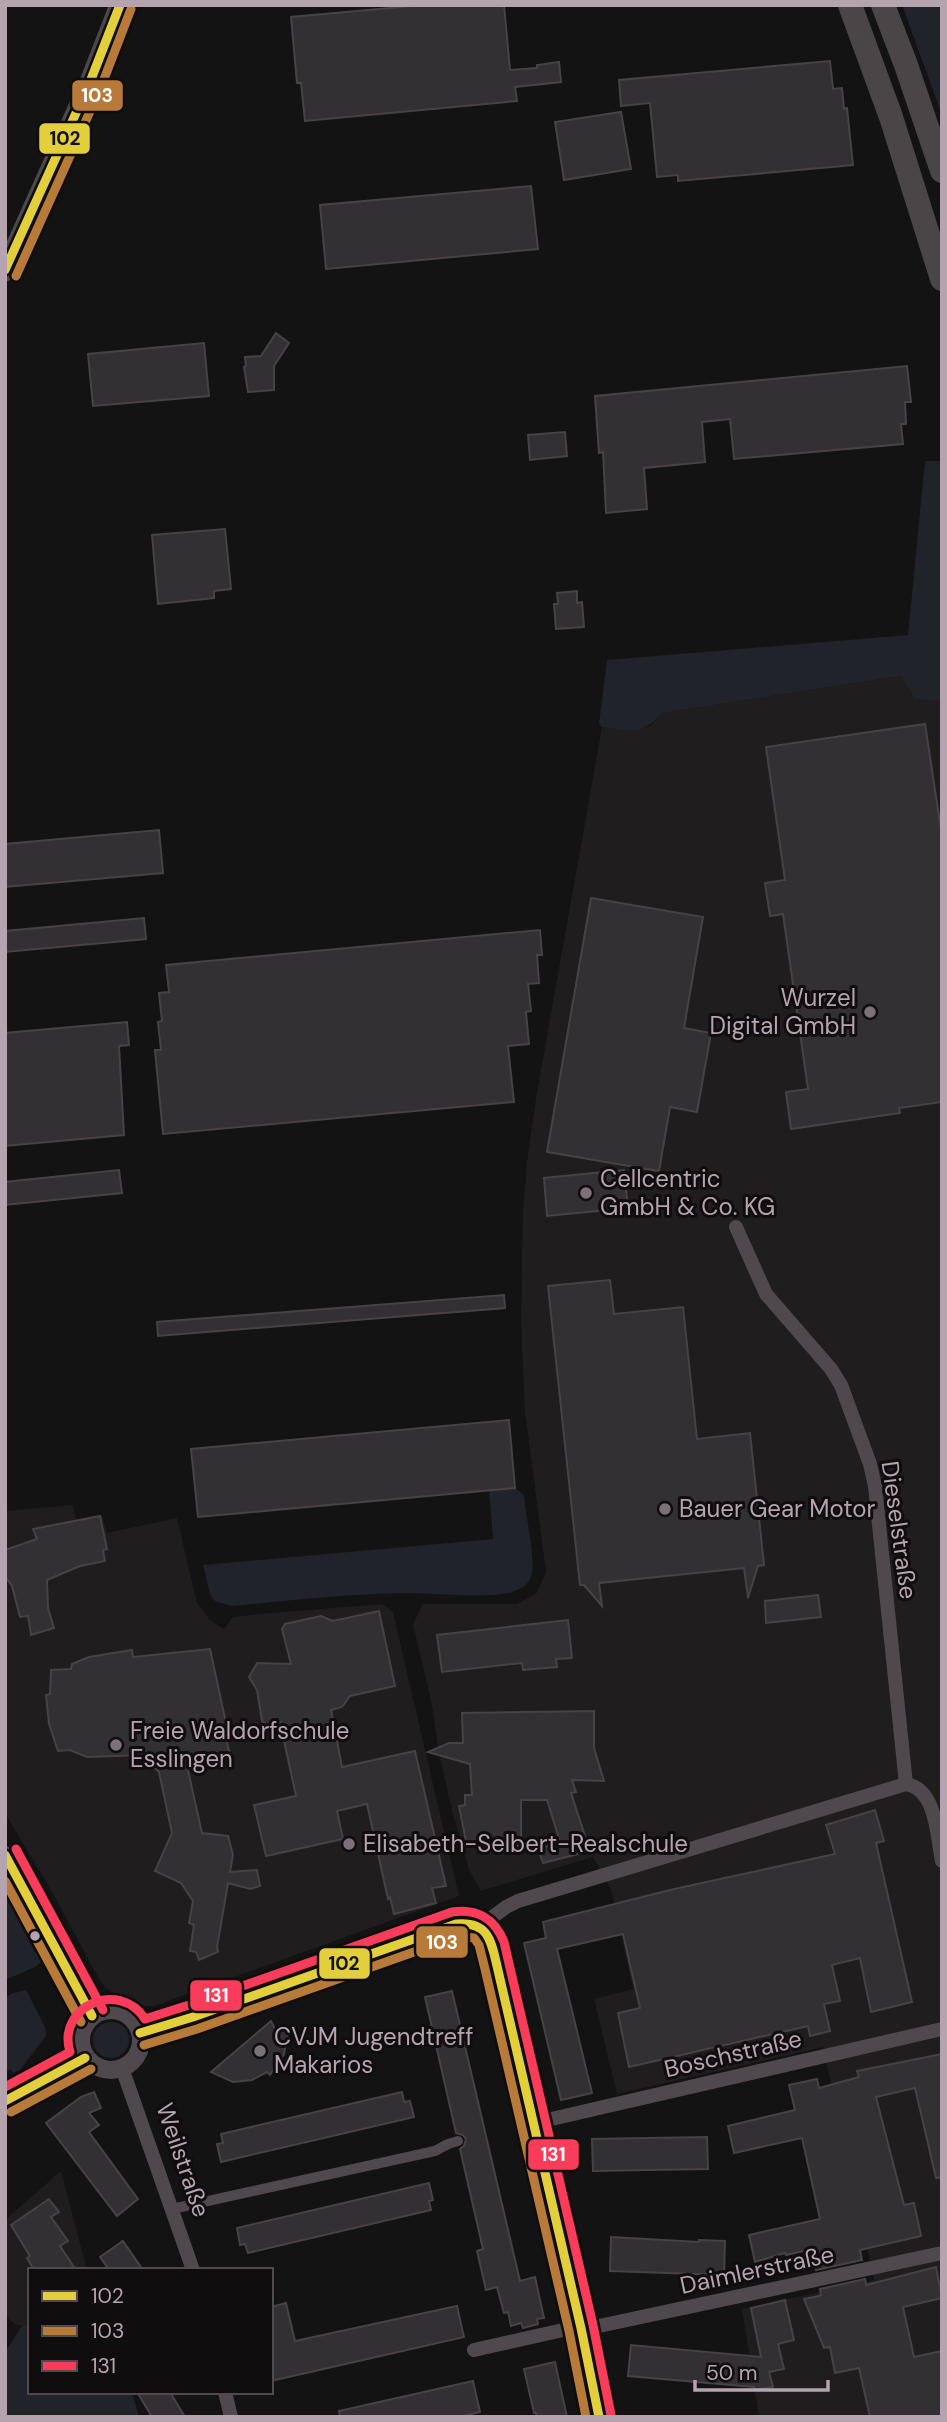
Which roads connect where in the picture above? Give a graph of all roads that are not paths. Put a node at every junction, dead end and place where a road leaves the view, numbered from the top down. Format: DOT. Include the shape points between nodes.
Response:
graph roads {
  1 [pos="120,5"];
  2 [pos="850,5"];
  3 [pos="883,5"];
  4 [pos="942,171"];
  5 [pos="5,271"];
  6 [pos="942,279"];
  7 [pos="736,1227"];
  8 [pos="906,1784"];
  9 [pos="5,1855"];
  10 [pos="942,1861"];
  11 [pos="479,1927"];
  12 [pos="92,2016"];
  13 [pos="942,2029"];
  14 [pos="140,2034"];
  15 [pos="85,2058"];
  16 [pos="122,2068"];
  17 [pos="5,2101"];
  18 [pos="534,2123"];
  19 [pos="458,2141"];
  20 [pos="172,2209"];
  21 [pos="942,2253"];
  22 [pos="192,2268"];
  23 [pos="581,2328"];
  24 [pos="474,2350"];
  25 [pos="225,2394"];
  26 [pos="231,2417"];
  27 [pos="599,2417"];
  1 -- 5 [label="main road"];
  2 -- 6 [label="highway"];
  3 -- 4 [label="highway"];
  7 -- 8 [label="street, Dieselstraße" via="766,1294 841,1384 870,1464"];
  8 -- 10 [label="street" via="929,1801"];
  8 -- 11 [label="street" via="518,1901"];
  9 -- 12 [label="street"];
  11 -- 14 [label="street" via="456,1924"];
  11 -- 18 [label="street" via="492,1945"];
  12 -- 14 [label="street" via="107,2010 122,2012 134,2020"];
  12 -- 15 [label="street" via="80,2035"];
  13 -- 18 [label="street, Boschstraße"];
  14 -- 16 [label="street" via="140,2050"];
  15 -- 16 [label="street" via="101,2069"];
  15 -- 17 [label="street"];
  16 -- 20 [label="street, Weilstraße"];
  18 -- 23 [label="street"];
  19 -- 20 [label="street" via="435,2151"];
  20 -- 22 [label="street, Weilstraße"];
  21 -- 23 [label="street, Daimlerstraße"];
  23 -- 24 [label="street, Daimlerstraße"];
  23 -- 27 [label="street"];
  25 -- 26 [label="street"];
}
